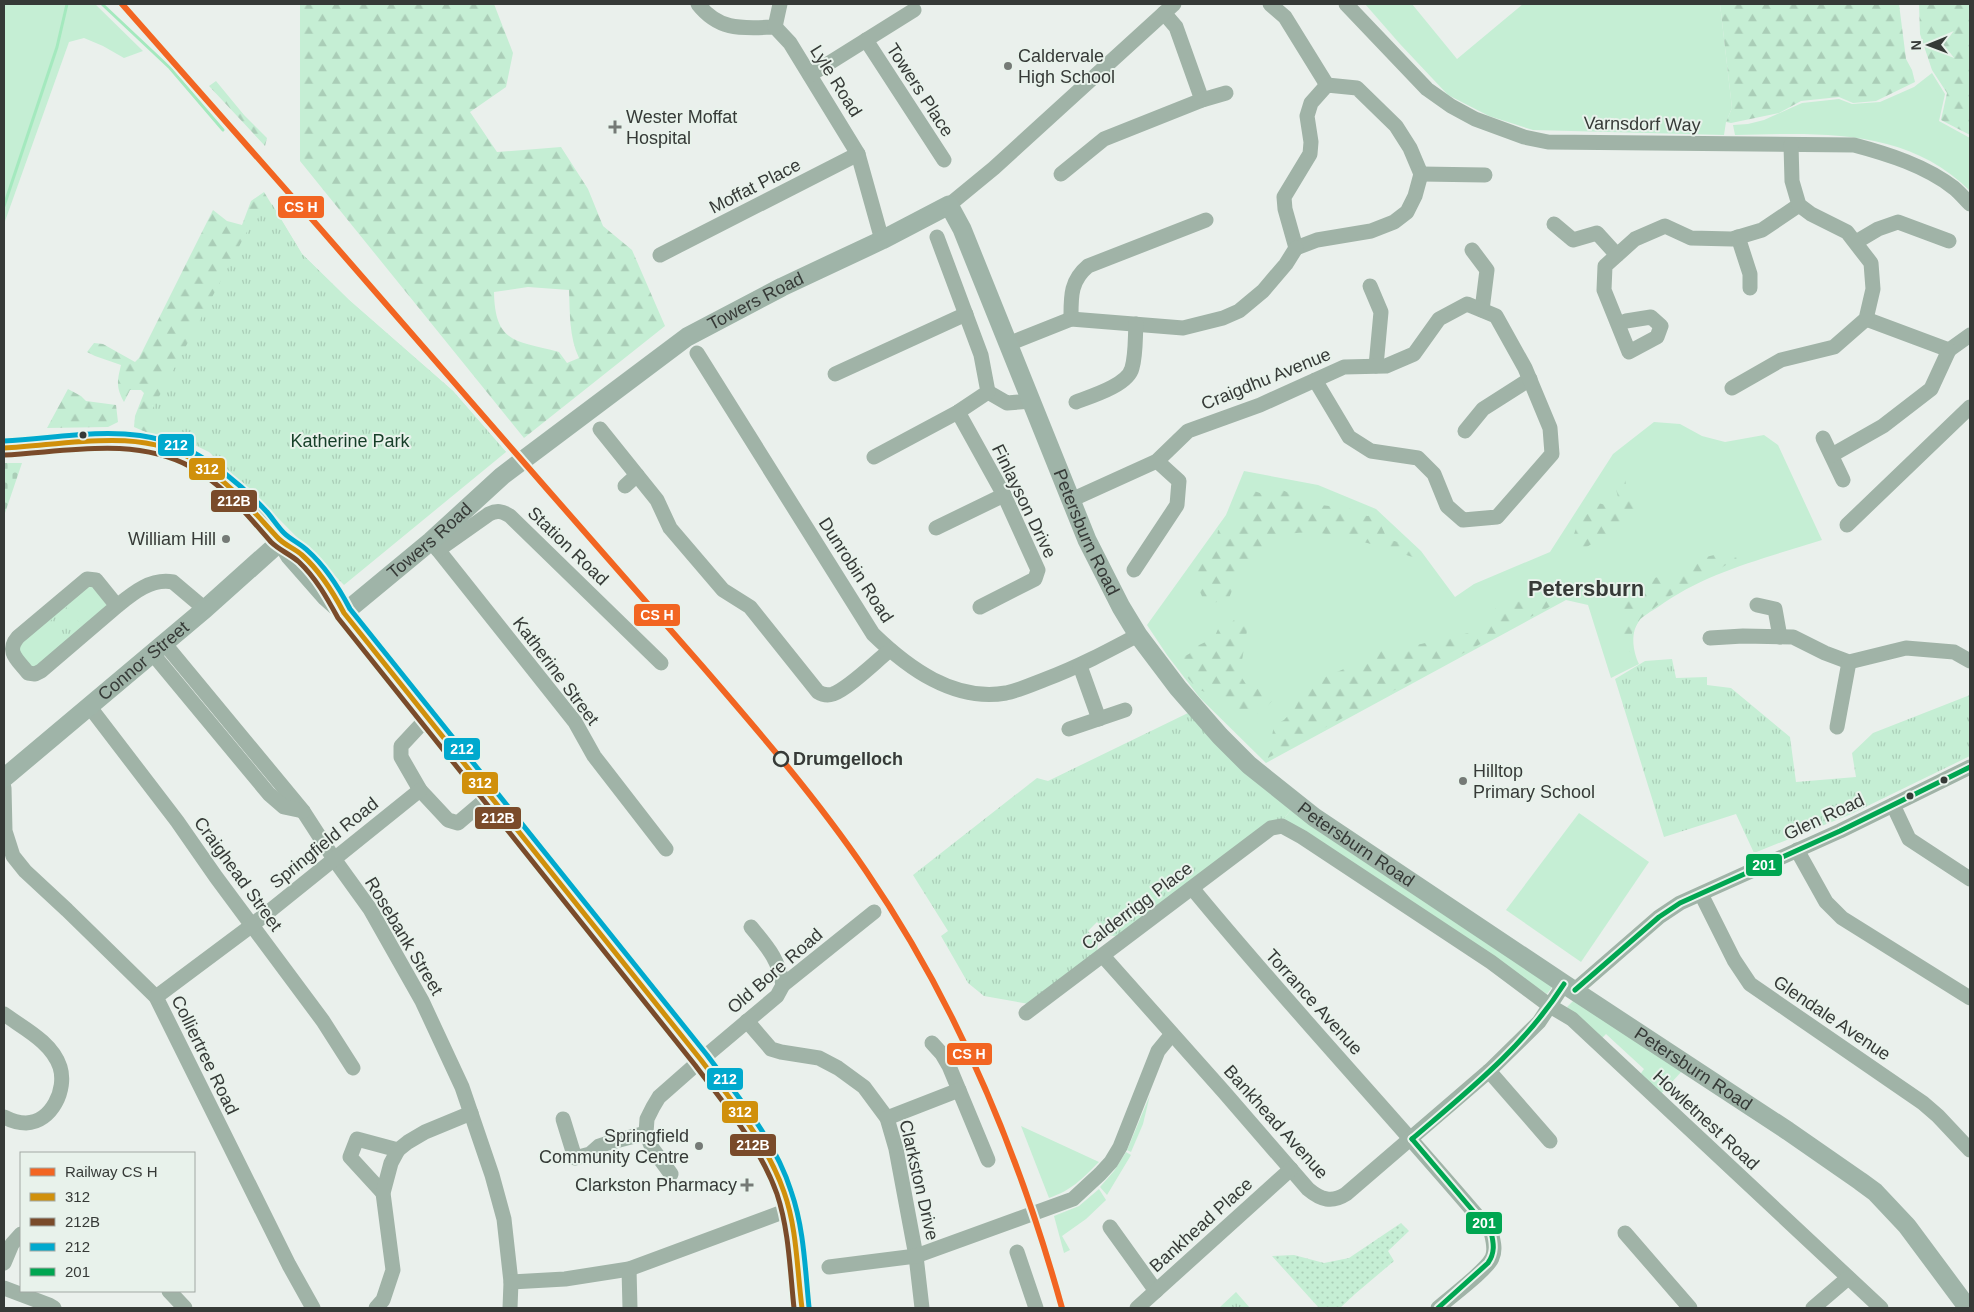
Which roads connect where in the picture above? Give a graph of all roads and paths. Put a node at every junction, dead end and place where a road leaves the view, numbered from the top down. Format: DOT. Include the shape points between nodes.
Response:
graph roads {
  1 [pos="698,4"];
  2 [pos="780,4"];
  3 [pos="1270,4"];
  4 [pos="1346,4"];
  5 [pos="1169,9"];
  6 [pos="914,10"];
  7 [pos="775,28"];
  8 [pos="866,40"];
  9 [pos="810,75"];
  10 [pos="1327,85"];
  11 [pos="1226,93"];
  12 [pos="1202,100"];
  13 [pos="1791,145"];
  14 [pos="858,154"];
  15 [pos="944,160"];
  16 [pos="1061,174"];
  17 [pos="1421,174"];
  18 [pos="1485,175"];
  19 [pos="1970,204"];
  20 [pos="949,205"];
  21 [pos="1799,205"];
  22 [pos="1206,220"];
  23 [pos="1554,224"];
  24 [pos="937,237"];
  25 [pos="1738,237"];
  26 [pos="882,240"];
  27 [pos="1949,241"];
  28 [pos="1856,242"];
  29 [pos="1296,248"];
  30 [pos="1472,250"];
  31 [pos="1617,255"];
  32 [pos="668,256"];
  33 [pos="1370,286"];
  34 [pos="1750,288"];
  35 [pos="1482,310"];
  36 [pos="966,314"];
  37 [pos="1071,319"];
  38 [pos="1866,319"];
  39 [pos="1626,321"];
  40 [pos="1136,324"];
  41 [pos="1970,335"];
  42 [pos="1008,344"];
  43 [pos="1949,350"];
  44 [pos="697,353"];
  45 [pos="1376,366"];
  46 [pos="835,374"];
  47 [pos="1315,380"];
  48 [pos="1530,380"];
  49 [pos="1732,388"];
  50 [pos="988,392"];
  51 [pos="1032,401"];
  52 [pos="1076,402"];
  53 [pos="1970,407"];
  54 [pos="958,412"];
  55 [pos="600,430"];
  56 [pos="1465,431"];
  57 [pos="1824,438"];
  58 [pos="4,448"];
  59 [pos="1832,455"];
  60 [pos="874,457"];
  61 [pos="1157,461"];
  62 [pos="637,475"];
  63 [pos="1843,480"];
  64 [pos="625,486"];
  65 [pos="1004,495"];
  66 [pos="1071,500"];
  67 [pos="1847,525"];
  68 [pos="936,528"];
  69 [pos="281,541"];
  70 [pos="434,546"];
  71 [pos="1134,570"];
  72 [pos="1757,605"];
  73 [pos="117,606"];
  74 [pos="980,607"];
  75 [pos="204,609"];
  76 [pos="344,613"];
  77 [pos="1138,634"];
  78 [pos="1780,637"];
  79 [pos="1710,638"];
  80 [pos="158,648"];
  81 [pos="8,650"];
  82 [pos="890,650"];
  83 [pos="1970,661"];
  84 [pos="1849,662"];
  85 [pos="661,663"];
  86 [pos="1080,666"];
  87 [pos="89,706"];
  88 [pos="1125,710"];
  89 [pos="428,717"];
  90 [pos="1099,718"];
  91 [pos="1837,727"];
  92 [pos="1069,729"];
  93 [pos="1970,767"];
  94 [pos="4,778"];
  95 [pos="4,788"];
  96 [pos="420,790"];
  97 [pos="491,795"];
  98 [pos="1893,805"];
  99 [pos="1271,828"];
  100 [pos="666,849"];
  101 [pos="1797,850"];
  102 [pos="8,856"];
  103 [pos="334,859"];
  104 [pos="1970,879"];
  105 [pos="1192,888"];
  106 [pos="1701,894"];
  107 [pos="874,912"];
  108 [pos="252,926"];
  109 [pos="751,927"];
  110 [pos="1103,956"];
  111 [pos="783,985"];
  112 [pos="1569,987"];
  113 [pos="156,997"];
  114 [pos="1970,998"];
  115 [pos="1550,1006"];
  116 [pos="1026,1013"];
  117 [pos="4,1014"];
  118 [pos="747,1021"];
  119 [pos="1172,1034"];
  120 [pos="932,1043"];
  121 [pos="701,1060"];
  122 [pos="353,1068"];
  123 [pos="1489,1071"];
  124 [pos="959,1090"];
  125 [pos="471,1113"];
  126 [pos="4,1117"];
  127 [pos="887,1118"];
  128 [pos="563,1119"];
  129 [pos="646,1133"];
  130 [pos="1412,1139"];
  131 [pos="1550,1141"];
  132 [pos="398,1150"];
  133 [pos="1970,1150"];
  134 [pos="988,1160"];
  135 [pos="1291,1169"];
  136 [pos="671,1174"];
  137 [pos="383,1193"];
  138 [pos="788,1210"];
  139 [pos="1110,1227"];
  140 [pos="20,1235"];
  141 [pos="1634,1236"];
  142 [pos="1018,1252"];
  143 [pos="916,1256"];
  144 [pos="4,1263"];
  145 [pos="829,1267"];
  146 [pos="629,1270"];
  147 [pos="1848,1278"];
  148 [pos="511,1282"];
  149 [pos="4,1288"];
  150 [pos="1156,1291"];
  151 [pos="170,1292"];
  152 [pos="43,1305"];
  153 [pos="185,1308"];
  154 [pos="313,1308"];
  155 [pos="376,1308"];
  156 [pos="510,1308"];
  157 [pos="630,1308"];
  158 [pos="802,1308"];
  159 [pos="922,1308"];
  160 [pos="1036,1308"];
  161 [pos="1137,1308"];
  162 [pos="1438,1308"];
  163 [pos="1690,1308"];
  164 [pos="1813,1308"];
  165 [pos="1881,1308"];
  166 [pos="1968,1308"];
  1 -- 7 [label="street" via="712,18 736,28"];
  2 -- 7 [label="street"];
  3 -- 10 [label="street" via="1285,17"];
  4 -- 13 [label="street, Varnsdorf Way" via="1427,89 1450,106 1497,128 1548,142"];
  5 -- 12 [label="street"];
  5 -- 20 [label="street, Towers Road"];
  6 -- 8 [label="street"];
  7 -- 9 [label="street, Lyle Road" via="790,43"];
  8 -- 9 [label="street"];
  8 -- 15 [label="street, Towers Place"];
  9 -- 14 [label="street, Lyle Road"];
  10 -- 17 [label="street" via="1357,88 1396,126"];
  10 -- 29 [label="street" via="1310,103 1307,116 1310,154 1284,198"];
  11 -- 12 [label="street"];
  12 -- 16 [label="street" via="1104,139"];
  13 -- 19 [label="street, Varnsdorf Way" via="1854,145 1877,151 1920,168 1953,188"];
  13 -- 21 [label="street" via="1792,181"];
  14 -- 26 [label="street, Lyle Road"];
  14 -- 32 [label="street, Moffat Place"];
  17 -- 18 [label="street"];
  17 -- 29 [label="street" via="1407,212 1394,222 1371,231 1317,240"];
  20 -- 26 [label="main road, Towers Road"];
  20 -- 42 [label="main road, Petersburn Road" via="962,229"];
  21 -- 25 [label="street" via="1762,230"];
  21 -- 28 [label="street" via="1847,232"];
  22 -- 37 [label="street" via="1088,266 1078,273"];
  23 -- 31 [label="street" via="1573,240 1597,234"];
  24 -- 36 [label="street"];
  25 -- 31 [label="street" via="1691,238 1665,226 1635,239"];
  25 -- 34 [label="street" via="1750,274"];
  26 -- 70 [label="main road, Towers Road" via="687,337 502,476"];
  27 -- 28 [label="street" via="1898,222 1878,228"];
  28 -- 38 [label="street" via="1871,263 1873,289"];
  29 -- 40 [label="street" via="1263,291 1239,311 1183,328"];
  30 -- 35 [label="street" via="1487,270"];
  31 -- 39 [label="street" via="1605,266 1604,290 1629,352 1657,336 1660,326 1652,317"];
  33 -- 45 [label="street" via="1381,312"];
  35 -- 45 [label="street, Craigdhu Avenue" via="1467,304 1439,319 1414,354 1386,366"];
  35 -- 48 [label="street" via="1496,316"];
  36 -- 46 [label="street"];
  36 -- 50 [label="street" via="981,355"];
  37 -- 40 [label="street"];
  37 -- 42 [label="street"];
  38 -- 43 [label="street"];
  38 -- 49 [label="street" via="1834,346 1781,360"];
  40 -- 52 [label="street" via="1129,376 1113,387"];
  41 -- 43 [label="street"];
  42 -- 51 [label="main road, Petersburn Road"];
  43 -- 59 [label="street" via="1931,389 1882,426"];
  44 -- 82 [label="street, Dunrobin Road" via="872,634"];
  45 -- 47 [label="street, Craigdhu Avenue" via="1344,367"];
  47 -- 48 [label="street" via="1349,437 1371,451 1418,458 1434,474 1447,506 1463,520 1497,517 1552,454 1550,428"];
  47 -- 61 [label="street, Craigdhu Avenue" via="1260,405 1188,431"];
  48 -- 56 [label="street" via="1483,409"];
  50 -- 51 [label="street" via="1007,403"];
  50 -- 54 [label="street"];
  51 -- 66 [label="main road, Petersburn Road"];
  53 -- 67 [label="street"];
  54 -- 60 [label="street"];
  54 -- 65 [label="street, Finlayson Drive"];
  55 -- 62 [label="street"];
  57 -- 59 [label="street"];
  58 -- 69 [label="main road" via="91,440 148,443 182,454 221,479"];
  59 -- 63 [label="street"];
  61 -- 66 [label="street, Craigdhu Avenue"];
  61 -- 71 [label="street" via="1179,481 1177,505"];
  62 -- 64 [label="street"];
  62 -- 82 [label="street" via="657,500 676,536 723,590 750,607 818,692 824,696 841,689"];
  65 -- 68 [label="street"];
  65 -- 74 [label="street, Finlayson Drive" via="1038,570 1035,579"];
  66 -- 77 [label="main road, Petersburn Road" via="1107,581"];
  69 -- 75 [label="main road, Connor Street"];
  69 -- 76 [label="main road" via="296,550 327,583"];
  70 -- 76 [label="main road, Towers Road"];
  70 -- 85 [label="street, Station Road" via="489,514 503,511"];
  70 -- 100 [label="street, Katherine Street" via="575,722 594,756"];
  72 -- 78 [label="street" via="1775,609"];
  73 -- 75 [label="street" via="135,592 166,581 173,582"];
  73 -- 81 [label="street" via="35,674 28,673"];
  73 -- 81 [label="street" via="96,580 87,579 18,637"];
  75 -- 80 [label="main road, Connor Street"];
  76 -- 89 [label="main road"];
  77 -- 86 [label="street, Dunrobin Road"];
  77 -- 112 [label="main road, Petersburn Road" via="1178,688 1220,736 1290,799"];
  78 -- 79 [label="street"];
  78 -- 84 [label="street" via="1793,637"];
  80 -- 87 [label="main road, Connor Street"];
  80 -- 103 [label="street, Rosebank Street" via="303,811"];
  82 -- 86 [label="street, Dunrobin Road" via="912,668 945,686 972,693 1007,692"];
  83 -- 84 [label="street" via="1954,652 1906,648"];
  84 -- 91 [label="street"];
  86 -- 90 [label="street"];
  87 -- 94 [label="main road, Connor Street"];
  87 -- 108 [label="street, Craighead Street" via="178,821"];
  88 -- 90 [label="street"];
  89 -- 96 [label="street" via="402,746 401,756"];
  89 -- 97 [label="main road"];
  90 -- 92 [label="street"];
  93 -- 98 [label="street, Glen Road"];
  95 -- 102 [label="street, Colliertree Road"];
  96 -- 97 [label="street" via="448,820 458,823"];
  96 -- 103 [label="street, Springfield Road"];
  97 -- 121 [label="main road"];
  98 -- 101 [label="street, Glen Road"];
  98 -- 104 [label="street" via="1909,839"];
  99 -- 105 [label="street, Calderrigg Place"];
  99 -- 115 [label="street, Howletnest Road" via="1282,826 1302,837 1491,962"];
  101 -- 106 [label="street, Glen Road"];
  101 -- 114 [label="street" via="1826,902 1842,918"];
  102 -- 113 [label="street, Colliertree Road"];
  103 -- 108 [label="street, Springfield Road"];
  103 -- 125 [label="street, Rosebank Street" via="375,918 422,1001"];
  105 -- 110 [label="street, Calderrigg Place"];
  105 -- 130 [label="street, Torrance Avenue" via="1254,964"];
  106 -- 112 [label="street, Glen Road" via="1659,917"];
  106 -- 133 [label="street, Glendale Avenue" via="1734,960 1750,984 1923,1103"];
  107 -- 111 [label="street, Old Bore Road"];
  108 -- 113 [label="street, Springfield Road"];
  108 -- 122 [label="street, Craighead Street" via="323,1021"];
  109 -- 111 [label="street" via="780,967"];
  110 -- 116 [label="street, Calderrigg Place"];
  110 -- 119 [label="street, Bankhead Avenue"];
  111 -- 118 [label="street, Old Bore Road" via="777,996"];
  112 -- 115 [label="street, Bankhead Avenue"];
  112 -- 166 [label="main road, Petersburn Road" via="1860,1181 1911,1231"];
  113 -- 154 [label="street, Colliertree Road"];
  115 -- 123 [label="street, Bankhead Avenue" via="1539,1022"];
  115 -- 147 [label="street, Howletnest Road" via="1572,1019"];
  117 -- 126 [label="street" via="51,1050 60,1067 62,1086 56,1103 39,1120 26,1123"];
  118 -- 121 [label="street, Old Bore Road"];
  118 -- 127 [label="street, Clarkston Drive" via="771,1049 819,1058 838,1068 864,1087"];
  119 -- 135 [label="street, Bankhead Avenue"];
  119 -- 143 [label="street" via="1158,1052 1126,1136 1111,1162 1079,1195 1056,1207"];
  120 -- 124 [label="street" via="949,1066"];
  121 -- 129 [label="street, Old Bore Road" via="659,1097 647,1119"];
  121 -- 138 [label="main road" via="741,1113 770,1162 784,1192"];
  123 -- 130 [label="street, Bankhead Avenue"];
  123 -- 131 [label="street"];
  124 -- 127 [label="street"];
  124 -- 134 [label="street"];
  125 -- 132 [label="street" via="425,1132"];
  125 -- 148 [label="street, Rosebank Street" via="504,1219"];
  127 -- 143 [label="street, Clarkston Drive"];
  128 -- 129 [label="street" via="574,1158 590,1154 599,1146"];
  129 -- 136 [label="street" via="652,1148"];
  130 -- 135 [label="street, Bankhead Avenue" via="1339,1198 1331,1200 1315,1195"];
  130 -- 162 [label="street, Torrance Avenue" via="1491,1232 1495,1246 1492,1258 1484,1268"];
  132 -- 137 [label="street"];
  132 -- 137 [label="street" via="357,1139 350,1157"];
  135 -- 150 [label="street, Bankhead Place"];
  137 -- 155 [label="street" via="393,1270 383,1300"];
  138 -- 146 [label="street"];
  138 -- 158 [label="main road"];
  139 -- 150 [label="street"];
  140 -- 144 [label="street" via="12,1244"];
  141 -- 163 [label="street"];
  142 -- 160 [label="street"];
  143 -- 145 [label="street"];
  143 -- 159 [label="street, Clarkston Drive"];
  146 -- 148 [label="street"];
  146 -- 157 [label="street"];
  147 -- 164 [label="street"];
  147 -- 165 [label="street, Howletnest Road"];
  148 -- 156 [label="street, Rosebank Street"];
  149 -- 152 [label="street"];
  150 -- 161 [label="street, Bankhead Place"];
  151 -- 153 [label="street"];
}
